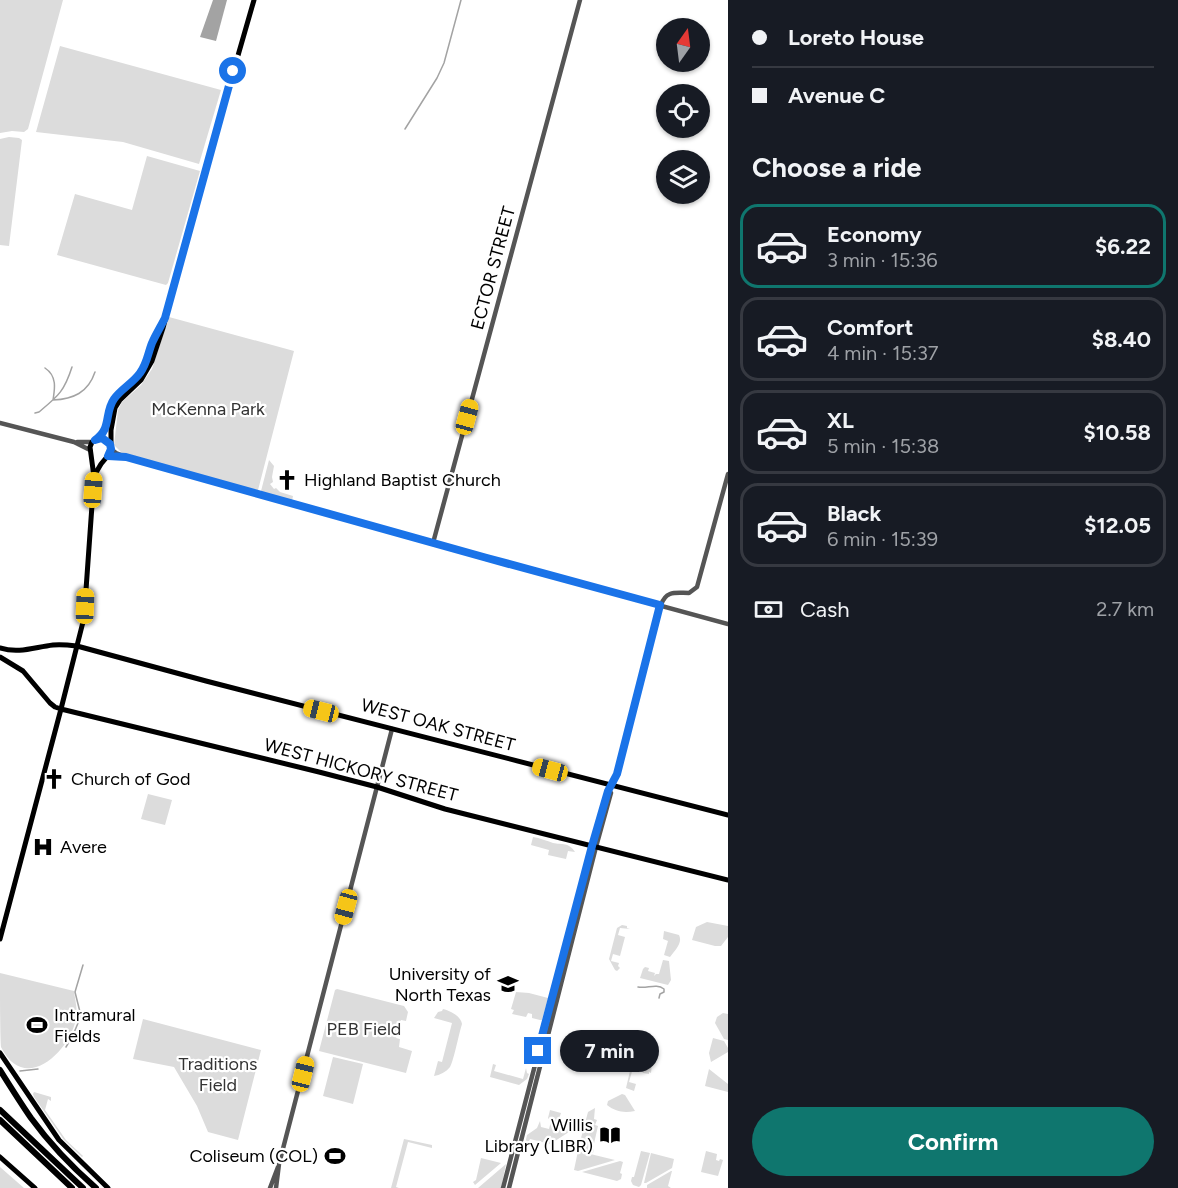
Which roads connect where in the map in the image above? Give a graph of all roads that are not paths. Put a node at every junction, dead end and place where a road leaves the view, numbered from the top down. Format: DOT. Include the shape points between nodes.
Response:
graph roads {
  1 [pos="254,0"];
  2 [pos="580,0"];
  3 [pos="165,318"];
  4 [pos="0,423"];
  5 [pos="94,441"];
  6 [pos="74,442"];
  7 [pos="110,447"];
  8 [pos="90,452"];
  9 [pos="126,457"];
  10 [pos="106,458"];
  11 [pos="728,474"];
  12 [pos="94,477"];
  13 [pos="433,543"];
  14 [pos="660,605"];
  15 [pos="728,624"];
  16 [pos="77,646"];
  17 [pos="0,648"];
  18 [pos="8,651"];
  19 [pos="2,658"];
  20 [pos="62,706"];
  21 [pos="392,729"];
  22 [pos="611,786"];
  23 [pos="377,787"];
  24 [pos="728,815"];
  25 [pos="594,847"];
  26 [pos="728,880"];
  27 [pos="0,939"];
  28 [pos="0,1053"];
  29 [pos="0,1070"];
  30 [pos="0,1110"];
  31 [pos="0,1120"];
  32 [pos="0,1126"];
  33 [pos="45,1149"];
  34 [pos="0,1158"];
  35 [pos="54,1160"];
  36 [pos="279,1164"];
  37 [pos="48,1166"];
  38 [pos="35,1188"];
  39 [pos="72,1188"];
  40 [pos="83,1188"];
  41 [pos="96,1188"];
  42 [pos="108,1188"];
  43 [pos="270,1188"];
  44 [pos="276,1188"];
  45 [pos="503,1188"];
  46 [pos="508,1188"];
  1 -- 3 [label="main road"];
  2 -- 13 [label="street, ECTOR STREET"];
  3 -- 5 [label="main road" via="142,371 113,400 105,429"];
  3 -- 7 [label="main road" via="148,370 115,408"];
  4 -- 6 [label="street"];
  5 -- 6 [label="street"];
  5 -- 7 [label="main road" via="102,438"];
  5 -- 8 [label="main road"];
  6 -- 8 [label="street"];
  7 -- 9 [label="street"];
  7 -- 10 [label="main road"];
  8 -- 10 [label="main road" via="98,460"];
  8 -- 12 [label="main road"];
  9 -- 10 [label="street"];
  9 -- 13 [label="street"];
  10 -- 12 [label="main road"];
  11 -- 14 [label="street" via="699,583 689,593 667,595"];
  12 -- 16 [label="main road" via="85,612"];
  13 -- 14 [label="street"];
  14 -- 15 [label="street"];
  14 -- 22 [label="street"];
  16 -- 18 [label="main road, WEST OAK STREET"];
  16 -- 20 [label="main road"];
  16 -- 21 [label="main road, WEST OAK STREET"];
  17 -- 18 [label="main road, WEST OAK STREET"];
  18 -- 19 [label="main road"];
  19 -- 20 [label="main road, WEST HICKORY STREET" via="23,671 50,703"];
  20 -- 23 [label="main road, WEST HICKORY STREET"];
  20 -- 27 [label="main road"];
  21 -- 22 [label="main road, WEST OAK STREET"];
  21 -- 23 [label="street"];
  22 -- 24 [label="main road, WEST OAK STREET"];
  22 -- 25 [label="street"];
  23 -- 25 [label="main road, WEST HICKORY STREET" via="445,809"];
  23 -- 36 [label="street"];
  25 -- 26 [label="main road, WEST HICKORY STREET"];
  25 -- 45 [label="street"];
  25 -- 46 [label="street"];
  28 -- 42 [label="main road" via="60,1140"];
  29 -- 41 [label="highway" via="52,1145"];
  30 -- 35 [label="highway"];
  31 -- 37 [label="highway"];
  32 -- 37 [label="highway"];
  33 -- 35 [label="highway"];
  34 -- 38 [label="main road"];
  35 -- 40 [label="highway"];
  36 -- 43 [label="street"];
  36 -- 44 [label="street"];
  37 -- 39 [label="highway"];
}
